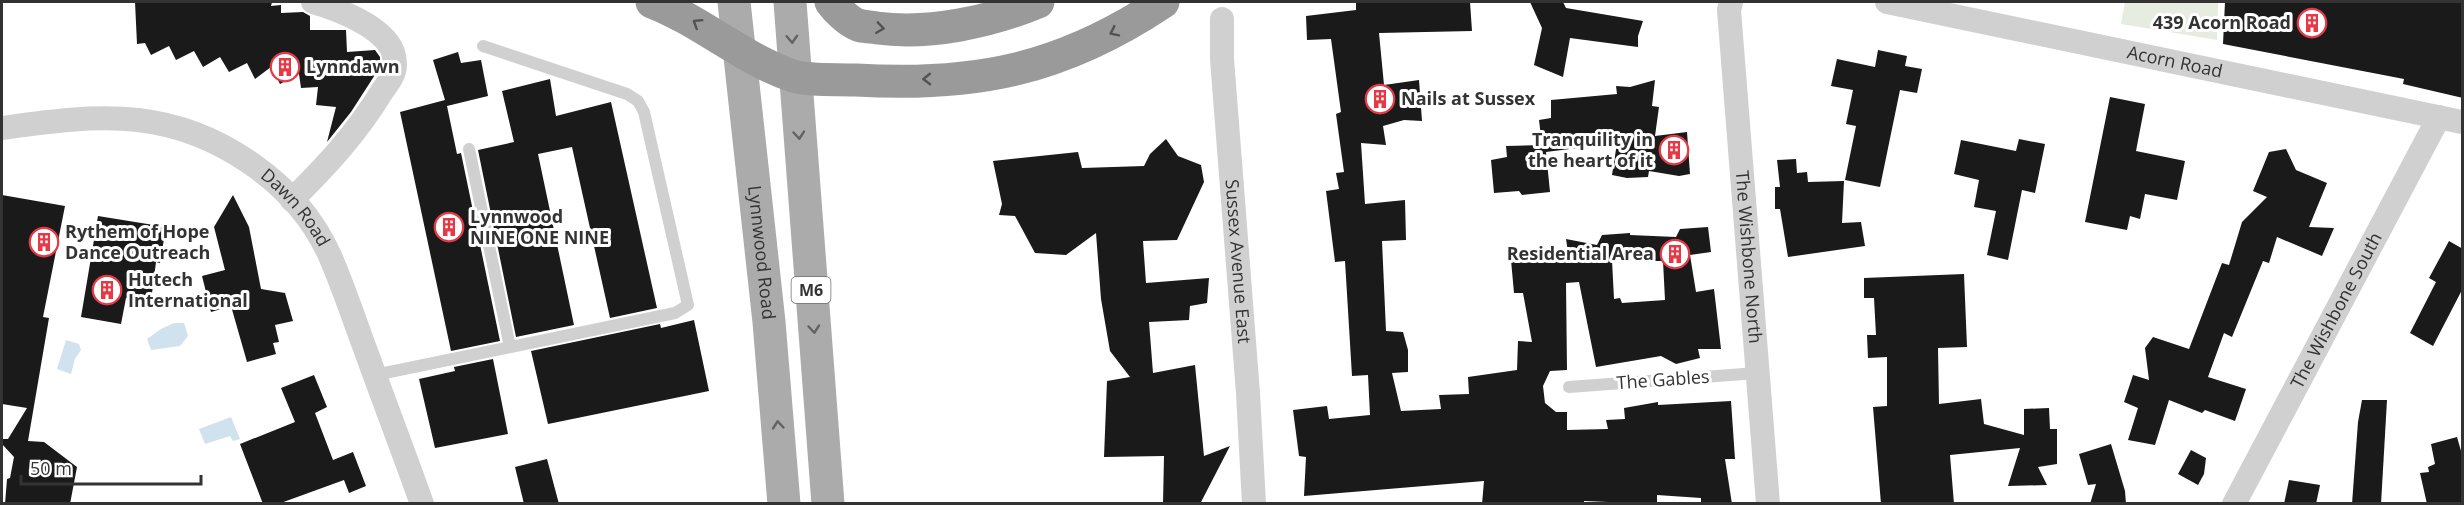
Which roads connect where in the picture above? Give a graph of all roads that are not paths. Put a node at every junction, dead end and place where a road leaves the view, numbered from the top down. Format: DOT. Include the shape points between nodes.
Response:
graph roads {
  1 [pos="313,2"];
  2 [pos="652,2"];
  3 [pos="734,2"];
  4 [pos="790,2"];
  5 [pos="831,2"];
  6 [pos="1038,2"];
  7 [pos="1163,2"];
  8 [pos="1887,2"];
  9 [pos="1730,6"];
  10 [pos="1222,19"];
  11 [pos="483,46"];
  12 [pos="739,50"];
  13 [pos="794,77"];
  14 [pos="2439,117"];
  15 [pos="2463,122"];
  16 [pos="2,128"];
  17 [pos="469,149"];
  18 [pos="292,200"];
  19 [pos="510,347"];
  20 [pos="1757,374"];
  21 [pos="375,375"];
  22 [pos="1569,387"];
  23 [pos="422,504"];
  24 [pos="784,504"];
  25 [pos="828,504"];
  26 [pos="1254,504"];
  27 [pos="1767,504"];
  28 [pos="2234,504"];
  1 -- 18 [label="street" via="381,35 393,53 395,66 374,105 339,153"];
  12 -- 2 [label="highway, one-way" via="690,18"];
  3 -- 12 [label="main road, Lynnwood Road / M6"];
  4 -- 13 [label="main road, M6, one-way"];
  5 -- 6 [label="highway, one-way" via="858,25 895,30 927,30 1001,15"];
  7 -- 13 [label="highway, one-way" via="1129,25 1079,49 1002,73 870,81"];
  8 -- 14 [label="street, Acorn Road"];
  9 -- 20 [label="street, The Wishbone North"];
  10 -- 26 [label="street, Sussex Avenue East"];
  11 -- 19 [label="lane" via="627,93 638,101 644,112 688,301 686,308 675,314"];
  12 -- 13 [label="highway"];
  24 -- 12 [label="main road, Lynnwood Road / M6, one-way" via="769,322"];
  13 -- 25 [label="main road, M6, one-way"];
  14 -- 15 [label="street, Acorn Road"];
  14 -- 28 [label="street, The Wishbone South"];
  16 -- 18 [label="street, Dawn Road" via="108,119 165,124 223,146 254,165"];
  17 -- 19 [label="lane"];
  18 -- 21 [label="street, Dawn Road" via="330,254"];
  19 -- 21 [label="lane"];
  20 -- 22 [label="lane, The Gables"];
  20 -- 27 [label="street, The Wishbone North"];
  21 -- 23 [label="street, Dawn Road"];
}
